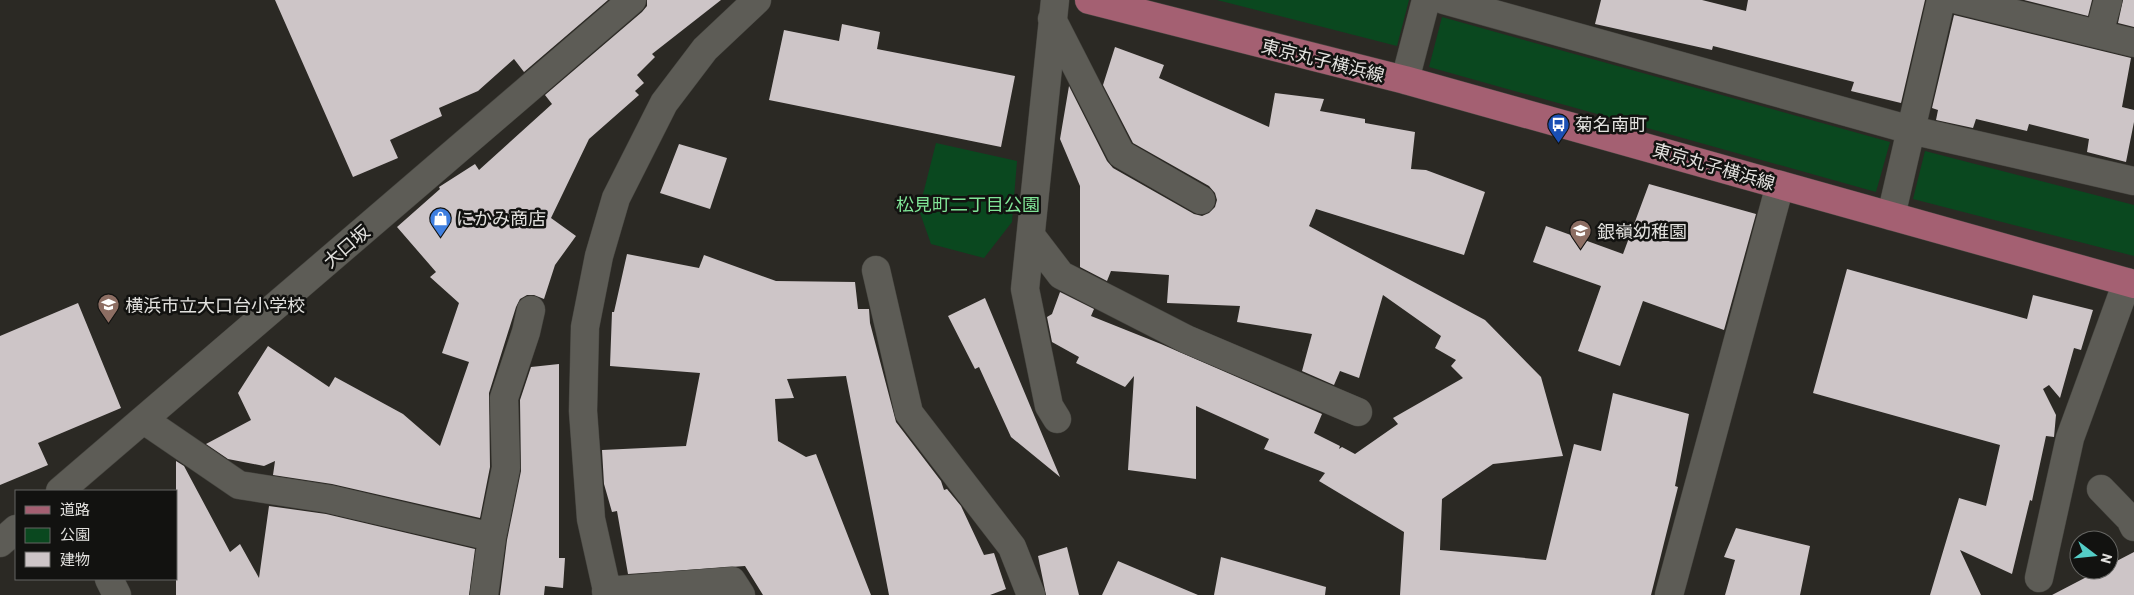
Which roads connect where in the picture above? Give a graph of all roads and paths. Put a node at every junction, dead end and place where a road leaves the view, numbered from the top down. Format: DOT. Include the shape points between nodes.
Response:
graph roads {
  1 [pos="632,0"];
  2 [pos="756,0"];
  3 [pos="1089,0"];
  4 [pos="1426,0"];
  5 [pos="1444,0"];
  6 [pos="1941,0"];
  7 [pos="1958,0"];
  8 [pos="2108,0"];
  9 [pos="1054,9"];
  10 [pos="2099,34"];
  11 [pos="2134,43"];
  12 [pos="1404,80"];
  13 [pos="1911,130"];
  14 [pos="2134,181"];
  15 [pos="1780,185"];
  16 [pos="1201,200"];
  17 [pos="1891,216"];
  18 [pos="1032,237"];
  19 [pos="876,270"];
  20 [pos="2131,283"];
  21 [pos="532,310"];
  22 [pos="1358,412"];
  23 [pos="1057,419"];
  24 [pos="144,420"];
  25 [pos="2100,489"];
  26 [pos="62,490"];
  27 [pos="2134,526"];
  28 [pos="15,530"];
  29 [pos="492,537"];
  30 [pos="0,543"];
  31 [pos="2039,578"];
  32 [pos="110,580"];
  33 [pos="607,593"];
  34 [pos="117,595"];
  35 [pos="484,595"];
  36 [pos="741,595"];
  37 [pos="1031,595"];
  38 [pos="1669,595"];
  1 -- 24 [label="street, 大口坂"];
  2 -- 33 [label="street" via="705,49 664,103 616,198 599,256 585,327 583,411 591,519"];
  3 -- 12 [label="main road, 東京丸子横浜線"];
  4 -- 12 [label="street"];
  5 -- 13 [label="street"];
  6 -- 13 [label="street"];
  7 -- 10 [label="street"];
  8 -- 10 [label="street"];
  9 -- 16 [label="street" via="1121,154"];
  9 -- 18 [label="street"];
  10 -- 11 [label="street"];
  12 -- 15 [label="main road, 東京丸子横浜線"];
  13 -- 14 [label="street"];
  13 -- 17 [label="street"];
  15 -- 17 [label="main road, 東京丸子横浜線"];
  15 -- 38 [label="street"];
  17 -- 20 [label="main road, 東京丸子横浜線"];
  18 -- 22 [label="street" via="1062,275 1186,339"];
  18 -- 23 [label="street" via="1026,289 1049,406"];
  19 -- 37 [label="street" via="909,413 1012,547"];
  20 -- 31 [label="street" via="2070,438"];
  21 -- 29 [label="street" via="504,398 506,468"];
  24 -- 26 [label="street, 大口坂"];
  24 -- 29 [label="street" via="239,485 329,499"];
  25 -- 27 [label="street"];
  28 -- 30 [label="street"];
  29 -- 35 [label="street"];
  32 -- 34 [label="street"];
  33 -- 36 [label="street" via="732,581"];
}
